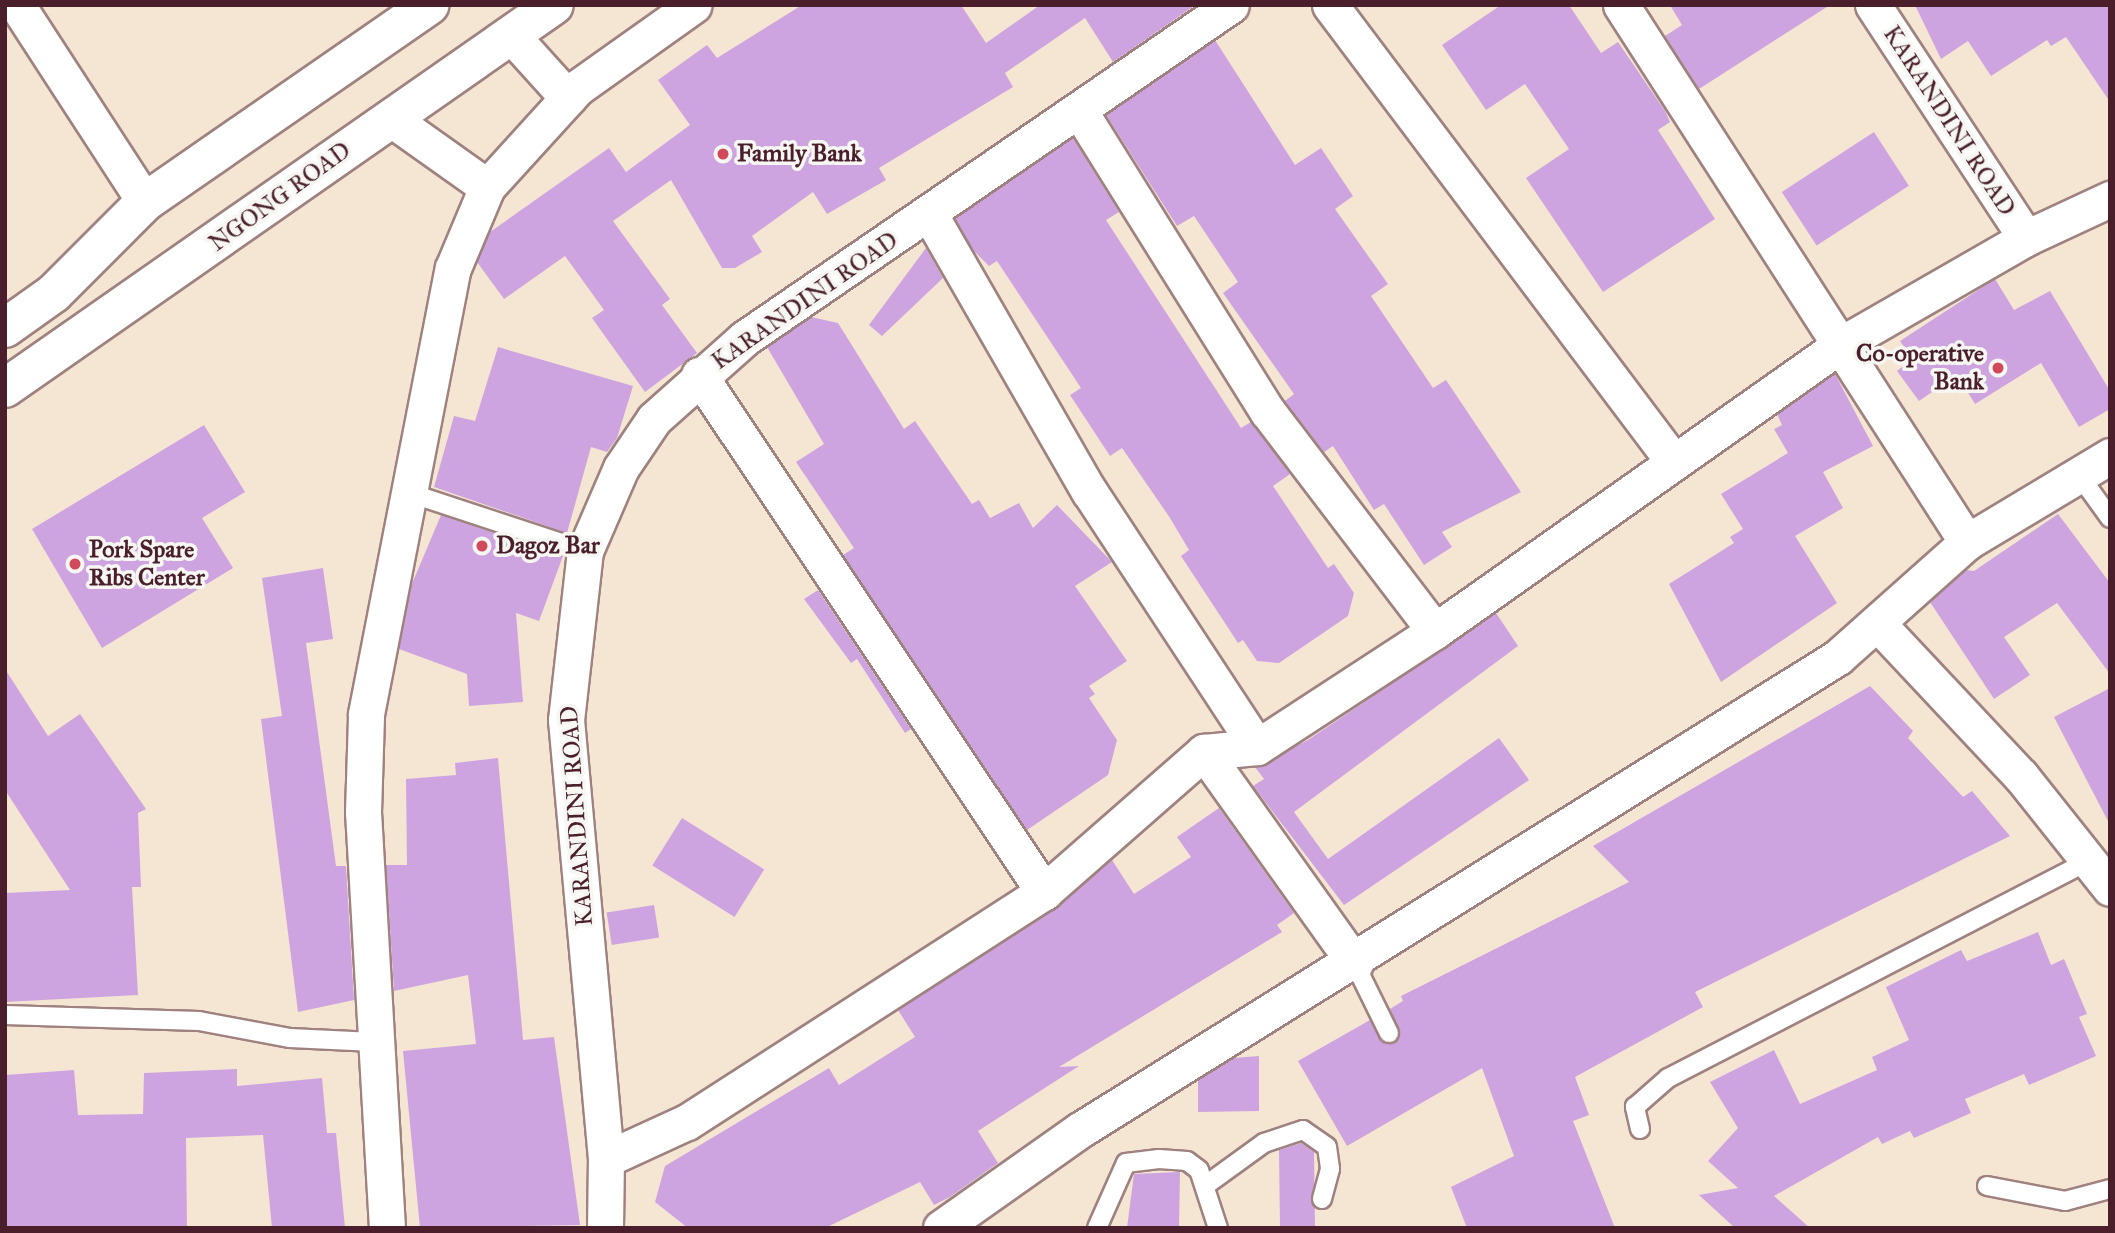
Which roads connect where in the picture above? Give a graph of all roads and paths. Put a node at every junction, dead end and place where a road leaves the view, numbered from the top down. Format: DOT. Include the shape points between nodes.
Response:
graph roads {
  1 [pos="17,5"];
  2 [pos="429,5"];
  3 [pos="554,5"];
  4 [pos="694,5"];
  5 [pos="1231,5"];
  6 [pos="1330,5"];
  7 [pos="1621,5"];
  8 [pos="1873,5"];
  9 [pos="511,35"];
  10 [pos="568,99"];
  11 [pos="1079,110"];
  12 [pos="390,118"];
  13 [pos="487,187"];
  14 [pos="2110,199"];
  15 [pos="145,202"];
  16 [pos="930,215"];
  17 [pos="2026,237"];
  18 [pos="5,328"];
  19 [pos="1840,345"];
  20 [pos="699,375"];
  21 [pos="5,387"];
  22 [pos="2110,456"];
  23 [pos="1673,461"];
  24 [pos="2079,475"];
  25 [pos="413,494"];
  26 [pos="2110,518"];
  27 [pos="1967,542"];
  28 [pos="585,551"];
  29 [pos="1879,625"];
  30 [pos="1435,631"];
  31 [pos="1257,747"];
  32 [pos="1204,752"];
  33 [pos="2085,863"];
  34 [pos="2110,888"];
  35 [pos="1044,892"];
  36 [pos="1355,964"];
  37 [pos="5,1015"];
  38 [pos="1389,1033"];
  39 [pos="374,1042"];
  40 [pos="1640,1129"];
  41 [pos="606,1159"];
  42 [pos="1206,1185"];
  43 [pos="1987,1186"];
  44 [pos="2110,1189"];
  45 [pos="1322,1199"];
  46 [pos="387,1228"];
  47 [pos="605,1228"];
  48 [pos="941,1228"];
  49 [pos="1097,1228"];
  50 [pos="1218,1228"];
  1 -- 15 [label="street"];
  2 -- 15 [label="main road"];
  3 -- 9 [label="main road, NGONG ROAD"];
  4 -- 10 [label="street"];
  5 -- 11 [label="street, KARANDINI ROAD"];
  6 -- 23 [label="street"];
  7 -- 19 [label="street"];
  8 -- 17 [label="street, KARANDINI ROAD"];
  9 -- 10 [label="street"];
  9 -- 12 [label="main road, NGONG ROAD"];
  10 -- 13 [label="street"];
  11 -- 16 [label="street, KARANDINI ROAD"];
  11 -- 30 [label="street" via="1268,412"];
  12 -- 13 [label="street"];
  12 -- 21 [label="main road, NGONG ROAD" via="104,325"];
  13 -- 25 [label="street" via="453,268"];
  14 -- 17 [label="street"];
  15 -- 18 [label="main road" via="54,293"];
  16 -- 20 [label="street, KARANDINI ROAD"];
  16 -- 31 [label="street" via="1089,491"];
  17 -- 19 [label="street"];
  19 -- 23 [label="street"];
  19 -- 27 [label="street"];
  20 -- 28 [label="street, KARANDINI ROAD" via="654,419 621,468"];
  20 -- 35 [label="street"];
  22 -- 24 [label="street"];
  23 -- 30 [label="street"];
  24 -- 26 [label="lane"];
  24 -- 27 [label="street"];
  25 -- 28 [label="lane"];
  25 -- 39 [label="street" via="366,714"];
  27 -- 29 [label="street"];
  28 -- 41 [label="street, KARANDINI ROAD" via="566,720"];
  29 -- 33 [label="street" via="2021,776"];
  29 -- 36 [label="street" via="1838,657"];
  30 -- 31 [label="street"];
  31 -- 32 [label="street"];
  32 -- 35 [label="street"];
  32 -- 36 [label="street"];
  33 -- 34 [label="street"];
  33 -- 40 [label="lane" via="1668,1078 1634,1107"];
  35 -- 41 [label="street" via="687,1122"];
  36 -- 38 [label="lane"];
  36 -- 48 [label="street" via="1080,1130"];
  37 -- 39 [label="lane" via="199,1021 290,1038"];
  39 -- 46 [label="street"];
  41 -- 47 [label="street, KARANDINI ROAD"];
  42 -- 45 [label="lane" via="1264,1143 1303,1130 1327,1147 1330,1169"];
  42 -- 49 [label="lane" via="1188,1161 1126,1163"];
  42 -- 50 [label="lane"];
  43 -- 44 [label="lane" via="2065,1200"];
}
